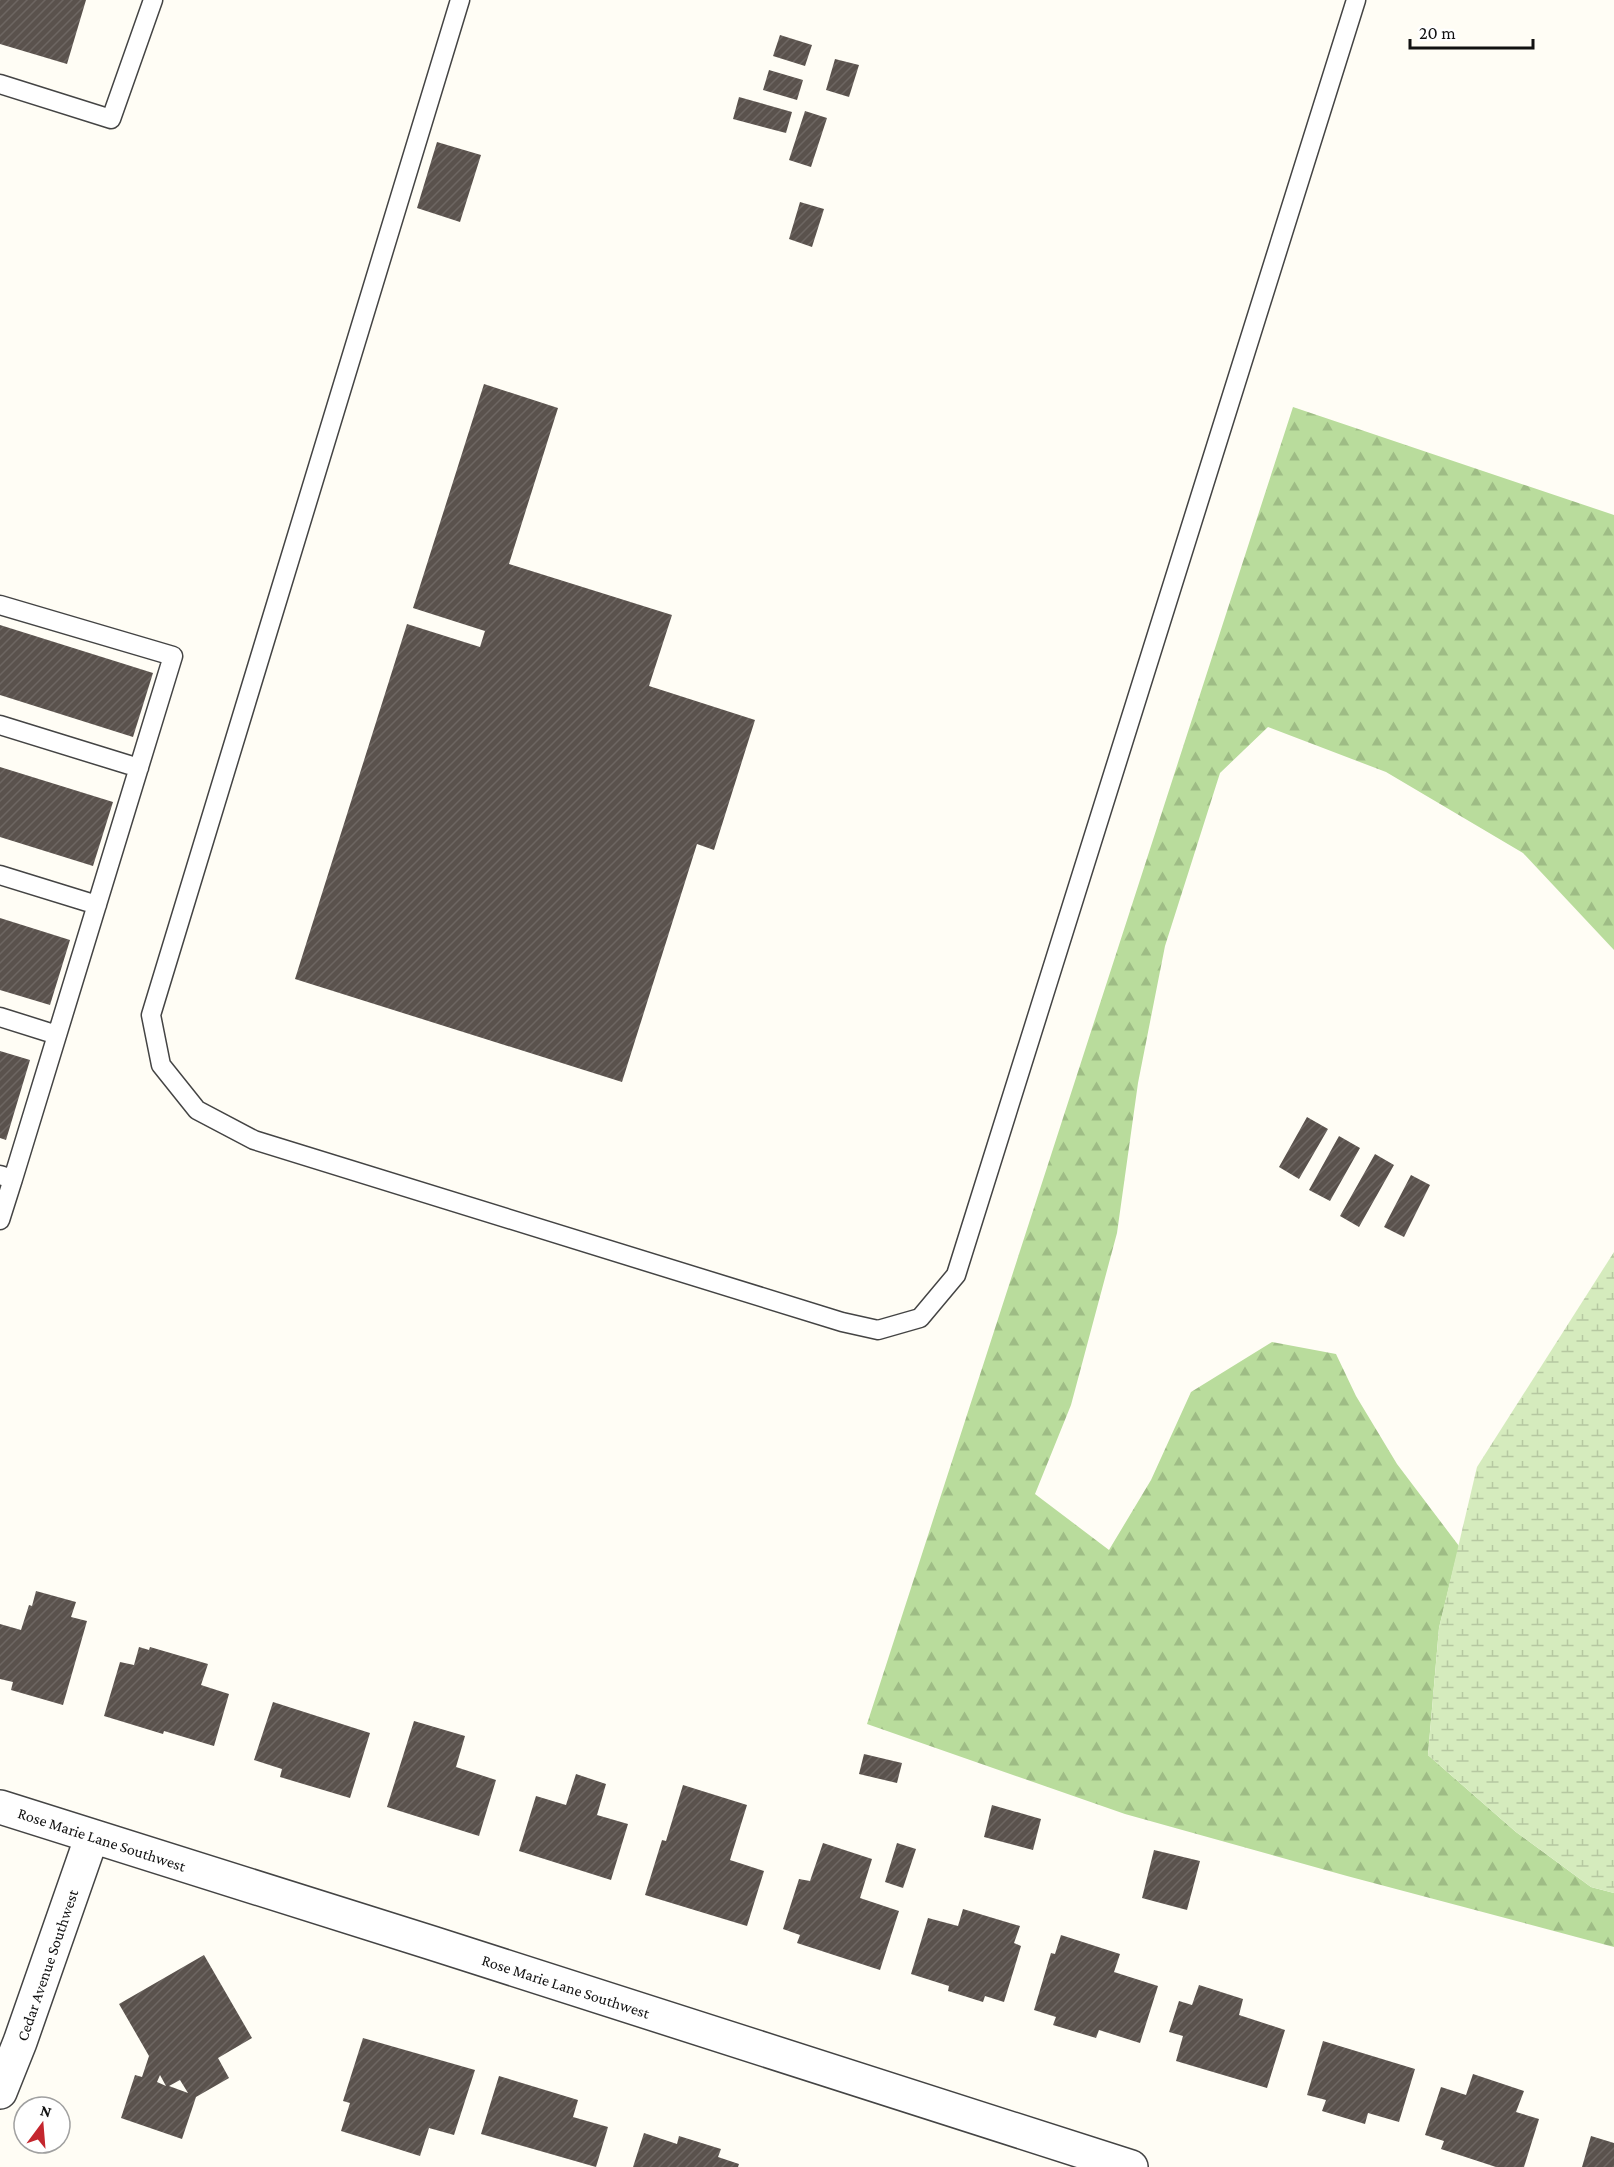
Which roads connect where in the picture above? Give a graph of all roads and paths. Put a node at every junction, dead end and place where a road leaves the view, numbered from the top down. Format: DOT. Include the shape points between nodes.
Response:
graph roads {
  1 [pos="153,0"];
  2 [pos="460,0"];
  3 [pos="1356,0"];
  4 [pos="0,84"];
  5 [pos="0,605"];
  6 [pos="0,725"];
  7 [pos="139,768"];
  8 [pos="0,876"];
  9 [pos="97,905"];
  10 [pos="0,1017"];
  11 [pos="57,1035"];
  12 [pos="6,1177"];
  13 [pos="0,1220"];
  14 [pos="0,1807"];
  15 [pos="92,1836"];
  16 [pos="0,2092"];
  17 [pos="1131,2167"];
  1 -- 4 [label="lane" via="111,118"];
  2 -- 3 [label="lane" via="151,1015 160,1065 197,1110 254,1140 878,1330 920,1318 956,1275"];
  5 -- 7 [label="lane" via="173,656"];
  6 -- 7 [label="lane"];
  7 -- 9 [label="lane"];
  8 -- 9 [label="lane"];
  9 -- 11 [label="lane"];
  10 -- 11 [label="lane"];
  11 -- 12 [label="lane"];
  12 -- 13 [label="lane"];
  14 -- 15 [label="street, Rose Marie Lane Southwest"];
  15 -- 16 [label="street, Cedar Avenue Southwest"];
  15 -- 17 [label="street, Rose Marie Lane Southwest"];
}
